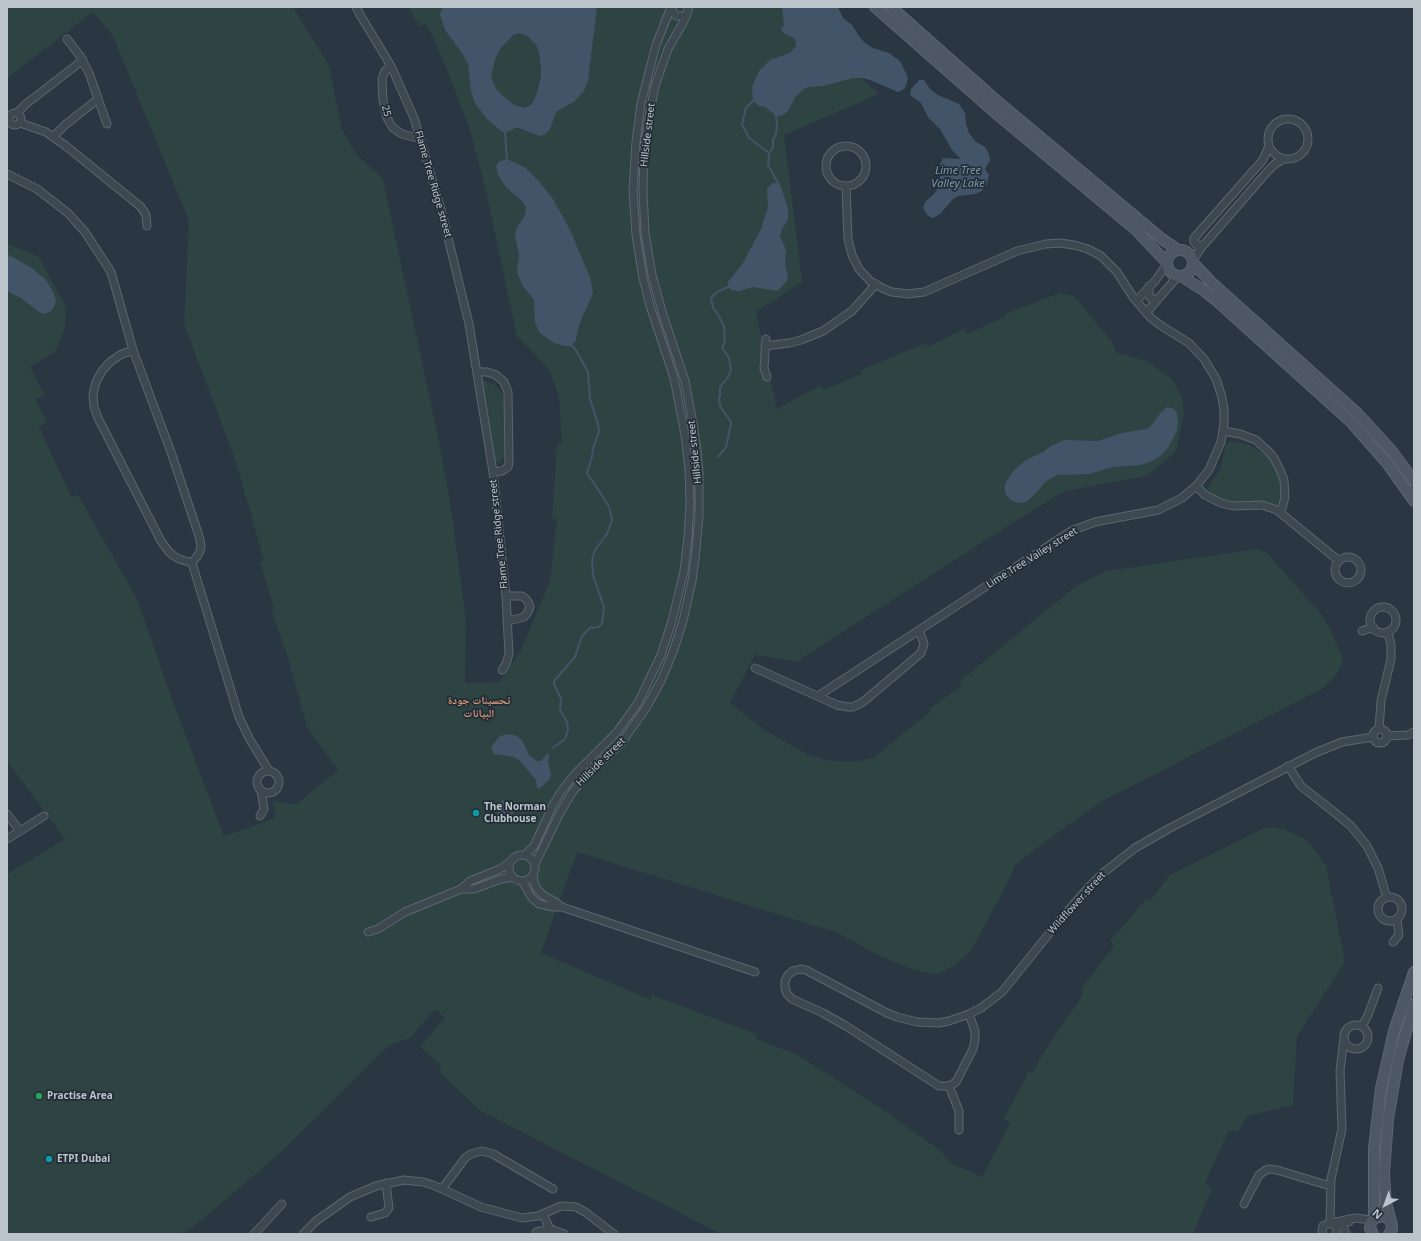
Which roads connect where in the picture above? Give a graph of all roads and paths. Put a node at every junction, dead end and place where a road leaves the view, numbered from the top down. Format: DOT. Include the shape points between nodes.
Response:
graph roads {
  1 [pos="356,7"];
  2 [pos="689,7"];
  3 [pos="875,7"];
  4 [pos="891,7"];
  5 [pos="671,8"];
  6 [pos="687,15"];
  7 [pos="67,39"];
  8 [pos="83,60"];
  9 [pos="391,66"];
  10 [pos="98,99"];
  11 [pos="17,113"];
  12 [pos="8,120"];
  13 [pos="20,123"];
  14 [pos="107,124"];
  15 [pos="54,136"];
  16 [pos="421,139"];
  17 [pos="1269,145"];
  18 [pos="1284,159"];
  19 [pos="7,174"];
  20 [pos="846,186"];
  21 [pos="147,226"];
  22 [pos="1201,248"];
  23 [pos="1178,250"];
  24 [pos="1193,261"];
  25 [pos="1165,266"];
  26 [pos="1180,276"];
  27 [pos="876,284"];
  28 [pos="1148,288"];
  29 [pos="1158,299"];
  30 [pos="1136,301"];
  31 [pos="1146,313"];
  32 [pos="133,350"];
  33 [pos="478,372"];
  34 [pos="767,377"];
  35 [pos="1224,432"];
  36 [pos="493,472"];
  37 [pos="1414,481"];
  38 [pos="1196,486"];
  39 [pos="1414,501"];
  40 [pos="1281,513"];
  41 [pos="1338,561"];
  42 [pos="192,563"];
  43 [pos="506,596"];
  44 [pos="677,604"];
  45 [pos="686,606"];
  46 [pos="508,621"];
  47 [pos="1372,626"];
  48 [pos="919,630"];
  49 [pos="1362,631"];
  50 [pos="1388,632"];
  51 [pos="755,668"];
  52 [pos="502,670"];
  53 [pos="818,696"];
  54 [pos="1379,729"];
  55 [pos="1412,735"];
  56 [pos="1386,736"];
  57 [pos="1373,737"];
  58 [pos="1288,766"];
  59 [pos="269,771"];
  60 [pos="261,790"];
  61 [pos="7,814"];
  62 [pos="44,816"];
  63 [pos="260,816"];
  64 [pos="20,831"];
  65 [pos="7,839"];
  66 [pos="525,855"];
  67 [pos="509,864"];
  68 [pos="535,864"];
  69 [pos="533,875"];
  70 [pos="513,877"];
  71 [pos="522,881"];
  72 [pos="461,889"];
  73 [pos="542,894"];
  74 [pos="532,898"];
  75 [pos="1387,898"];
  76 [pos="542,905"];
  77 [pos="561,907"];
  78 [pos="1397,919"];
  79 [pos="368,932"];
  80 [pos="1393,942"];
  81 [pos="756,972"];
  82 [pos="1414,972"];
  83 [pos="1378,988"];
  84 [pos="1414,1004"];
  85 [pos="969,1014"];
  86 [pos="1362,1026"];
  87 [pos="1344,1038"];
  88 [pos="1352,1049"];
  89 [pos="1341,1062"];
  90 [pos="948,1086"];
  91 [pos="960,1130"];
  92 [pos="386,1183"];
  93 [pos="1330,1186"];
  94 [pos="442,1188"];
  95 [pos="553,1189"];
  96 [pos="282,1204"];
  97 [pos="1244,1204"];
  98 [pos="543,1214"];
  99 [pos="372,1217"];
  100 [pos="1373,1219"];
  101 [pos="1346,1221"];
  102 [pos="1331,1223"];
  103 [pos="550,1229"];
  104 [pos="1390,1230"];
  105 [pos="536,1232"];
  106 [pos="254,1234"];
  107 [pos="303,1234"];
  108 [pos="564,1234"];
  109 [pos="614,1234"];
  110 [pos="1324,1234"];
  111 [pos="1336,1234"];
  112 [pos="1346,1234"];
  113 [pos="1372,1234"];
  1 -- 9 [label="street, Flame Tree Ridge street"];
  2 -- 6 [label="street, Hillside street"];
  3 -- 25 [label="street" via="982,102 1136,230"];
  4 -- 23 [label="street" via="997,101"];
  5 -- 6 [label="street" via="677,16"];
  5 -- 44 [label="street, Hillside street" via="654,51 641,103 633,191 636,235 643,278 674,378 687,452 689,520 684,571"];
  6 -- 45 [label="street, Hillside street" via="668,49 655,86 644,149 643,191 645,233 652,275 685,381 697,451 699,516 695,559"];
  7 -- 8 [label="street"];
  8 -- 10 [label="street"];
  8 -- 11 [label="street"];
  9 -- 16 [label="street, Flame Tree Ridge street"];
  9 -- 16 [label="street, 25" via="385,71 382,79 383,100 390,123 407,136"];
  10 -- 14 [label="street"];
  10 -- 15 [label="street"];
  11 -- 12 [label="street" via="11,114"];
  11 -- 13 [label="street" via="21,118"];
  12 -- 13 [label="street" via="14,125"];
  13 -- 15 [label="street"];
  15 -- 21 [label="street" via="141,207 146,215"];
  16 -- 33 [label="street, Flame Tree Ridge street" via="460,287"];
  17 -- 18 [label="street" via="1273,153"];
  17 -- 18 [label="street" via="1270,130 1278,122 1293,120 1302,124 1308,133 1306,148 1299,156 1290,160"];
  17 -- 22 [label="street" via="1262,161 1194,238 1194,242"];
  18 -- 22 [label="street" via="1267,172"];
  19 -- 32 [label="street" via="47,196 68,213 85,232 111,272"];
  20 -- 20 [label="street" via="859,181 866,169 863,156 848,146 839,147 828,156 826,165 830,178 837,184"];
  20 -- 27 [label="street, Lime Tree Valley street" via="848,239 852,254 859,269"];
  22 -- 24 [label="street"];
  23 -- 24 [label="street" via="1186,252"];
  23 -- 25 [label="street" via="1170,254"];
  24 -- 26 [label="street" via="1191,271"];
  24 -- 37 [label="street" via="1212,283 1357,413 1391,450"];
  25 -- 26 [label="street" via="1172,274"];
  25 -- 28 [label="street"];
  26 -- 29 [label="street"];
  26 -- 39 [label="street" via="1217,301 1351,422 1387,463"];
  27 -- 30 [label="street, Lime Tree Valley street" via="900,294 920,293 1017,252 1060,243 1081,247 1107,261 1122,278"];
  27 -- 34 [label="street" via="852,311 828,328 789,343 766,343 764,368"];
  28 -- 29 [label="street" via="1149,296"];
  28 -- 30 [label="street"];
  29 -- 31 [label="street"];
  30 -- 31 [label="street, Lime Tree Valley street"];
  31 -- 35 [label="street, Lime Tree Valley street" via="1200,353 1209,366 1221,394"];
  32 -- 42 [label="street" via="200,536 200,551"];
  32 -- 42 [label="street" via="120,355 102,371 96,382 94,407 161,541 174,556"];
  33 -- 36 [label="street, Flame Tree Ridge street"];
  33 -- 36 [label="street, Flame Tree Ridge street" via="496,375 504,382 508,392 510,463 505,469"];
  35 -- 38 [label="street, Lime Tree Valley street" via="1214,461"];
  35 -- 40 [label="street" via="1256,440 1274,458 1284,484 1285,497"];
  36 -- 43 [label="street, Flame Tree Ridge street"];
  38 -- 40 [label="street" via="1205,495 1221,503 1234,506 1262,505"];
  38 -- 48 [label="street, Lime Tree Valley street" via="1178,500 1158,510 1095,522 1071,532"];
  40 -- 41 [label="street"];
  42 -- 59 [label="street" via="239,717"];
  43 -- 46 [label="street, Flame Tree Ridge street"];
  43 -- 46 [label="street, Flame Tree Ridge street" via="522,596 530,606 524,617"];
  44 -- 45 [label="street"];
  44 -- 66 [label="street, Hillside street" via="661,655 638,703 617,732 562,790 534,846"];
  45 -- 68 [label="street, Hillside street" via="667,667 646,708 622,742 573,791"];
  46 -- 52 [label="street, Flame Tree Ridge street" via="508,657"];
  47 -- 49 [label="street"];
  47 -- 50 [label="street" via="1379,632"];
  47 -- 50 [label="street" via="1370,619 1373,612 1379,608 1387,608 1393,612 1396,619 1394,627"];
  48 -- 53 [label="street, Lime Tree Valley street"];
  48 -- 53 [label="street" via="924,644 921,653 863,702 853,707 842,707"];
  50 -- 54 [label="street" via="1392,659 1381,701"];
  51 -- 53 [label="street"];
  54 -- 56 [label="street" via="1384,730"];
  54 -- 57 [label="street" via="1374,732"];
  55 -- 56 [label="street, Wildflower street"];
  56 -- 57 [label="street, Wildflower street" via="1385,740 1379,743"];
  57 -- 58 [label="street, Wildflower street" via="1333,745"];
  58 -- 75 [label="street" via="1301,786 1351,826 1367,846 1378,868"];
  58 -- 85 [label="street, Wildflower street" via="1170,828 1118,860 1074,904 1002,992"];
  59 -- 60 [label="street" via="262,773 258,779"];
  59 -- 60 [label="street" via="278,776 278,787 269,793"];
  60 -- 63 [label="street" via="264,809"];
  61 -- 64 [label="street"];
  62 -- 64 [label="street"];
  64 -- 65 [label="street"];
  66 -- 67 [label="street, Hillside street" via="516,856"];
  66 -- 68 [label="street"];
  67 -- 70 [label="street" via="509,871"];
  67 -- 72 [label="street, Hillside street" via="470,881"];
  68 -- 69 [label="street, Hillside street"];
  69 -- 71 [label="street"];
  69 -- 73 [label="street, Hillside street" via="535,886"];
  70 -- 71 [label="street"];
  70 -- 72 [label="street" via="474,889"];
  71 -- 74 [label="street"];
  72 -- 79 [label="street" via="405,912 378,929"];
  73 -- 74 [label="street" via="535,893"];
  73 -- 76 [label="street" via="545,901"];
  73 -- 77 [label="street"];
  74 -- 76 [label="street"];
  75 -- 78 [label="street" via="1397,899 1401,904 1402,911"];
  75 -- 78 [label="street" via="1380,904 1380,914 1387,921"];
  76 -- 77 [label="street"];
  77 -- 81 [label="street"];
  78 -- 80 [label="street" via="1399,935"];
  82 -- 100 [label="street" via="1394,1031 1381,1088 1374,1148"];
  83 -- 86 [label="street"];
  84 -- 104 [label="street" via="1398,1060 1388,1118 1384,1174"];
  85 -- 90 [label="street" via="975,1031 974,1044 958,1079"];
  85 -- 90 [label="street, Wildflower street" via="939,1023 917,1022 887,1013 806,970 793,971 785,981 787,994 792,999 846,1026 935,1084"];
  86 -- 87 [label="street" via="1348,1028"];
  86 -- 88 [label="street" via="1369,1035 1368,1042 1363,1048"];
  87 -- 88 [label="street" via="1346,1045"];
  87 -- 89 [label="street"];
  88 -- 89 [label="street"];
  89 -- 93 [label="street" via="1342,1129"];
  90 -- 91 [label="street" via="959,1111"];
  92 -- 94 [label="street" via="414,1180"];
  92 -- 99 [label="street" via="389,1208 387,1212"];
  92 -- 107 [label="street" via="367,1189 342,1202"];
  93 -- 97 [label="street" via="1269,1169 1259,1175"];
  93 -- 102 [label="street"];
  94 -- 95 [label="street" via="466,1157 482,1151 493,1154"];
  94 -- 98 [label="street" via="467,1202 494,1212 522,1218 533,1218"];
  96 -- 106 [label="street"];
  98 -- 103 [label="street"];
  98 -- 109 [label="street" via="561,1206 576,1207"];
  100 -- 101 [label="street"];
  100 -- 104 [label="street" via="1385,1216"];
  100 -- 113 [label="street" via="1370,1228"];
  101 -- 102 [label="street"];
  101 -- 112 [label="street"];
  102 -- 110 [label="street" via="1324,1226"];
  102 -- 111 [label="street" via="1337,1228"];
  103 -- 105 [label="street"];
  103 -- 108 [label="street"];
}
